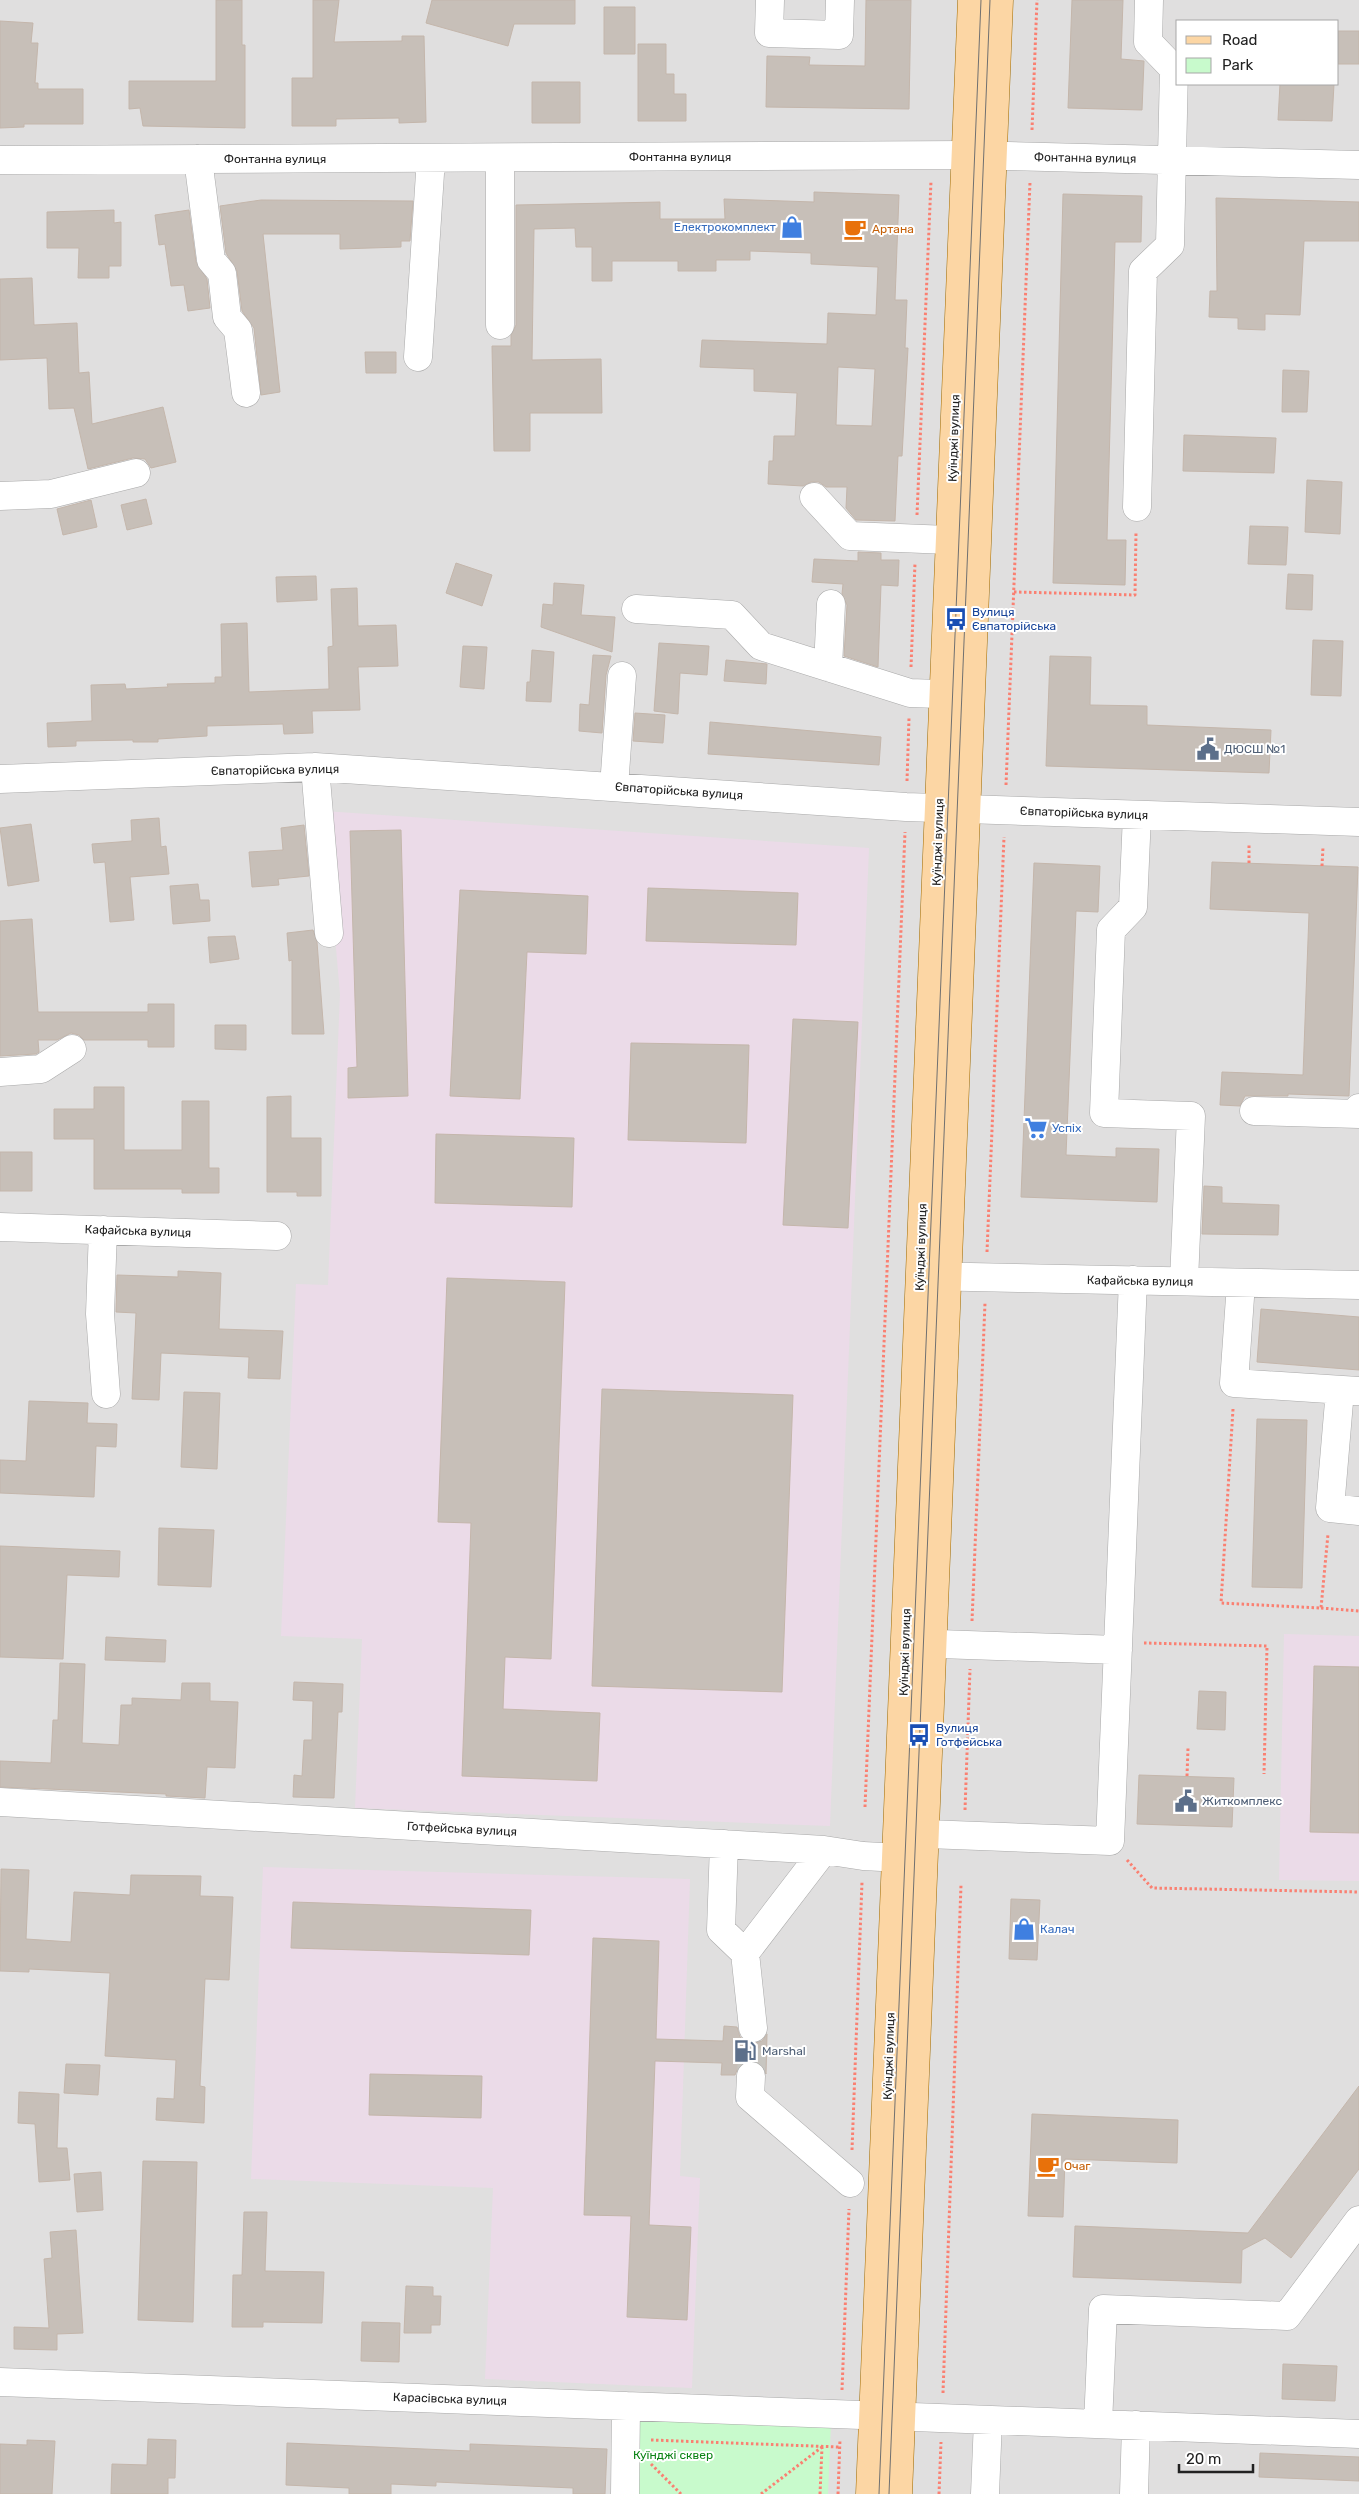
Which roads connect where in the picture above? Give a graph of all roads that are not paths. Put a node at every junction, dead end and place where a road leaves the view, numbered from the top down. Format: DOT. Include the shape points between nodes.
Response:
graph roads {
  1 [pos="770,0"];
  2 [pos="840,0"];
  3 [pos="972,0"];
  4 [pos="999,0"];
  5 [pos="1149,0"];
  6 [pos="966,155"];
  7 [pos="993,156"];
  8 [pos="431,158"];
  9 [pos="500,158"];
  10 [pos="198,159"];
  11 [pos="0,160"];
  12 [pos="1172,161"];
  13 [pos="1359,165"];
  14 [pos="500,325"];
  15 [pos="418,357"];
  16 [pos="246,393"];
  17 [pos="136,473"];
  18 [pos="0,496"];
  19 [pos="814,497"];
  20 [pos="1137,507"];
  21 [pos="950,540"];
  22 [pos="977,541"];
  23 [pos="831,604"];
  24 [pos="636,609"];
  25 [pos="828,667"];
  26 [pos="622,676"];
  27 [pos="944,694"];
  28 [pos="971,695"];
  29 [pos="315,767"];
  30 [pos="0,779"];
  31 [pos="614,787"];
  32 [pos="939,808"];
  33 [pos="966,809"];
  34 [pos="1137,815"];
  35 [pos="1359,822"];
  36 [pos="329,934"];
  37 [pos="72,1049"];
  38 [pos="0,1072"];
  39 [pos="1359,1108"];
  40 [pos="1254,1111"];
  41 [pos="0,1227"];
  42 [pos="103,1230"];
  43 [pos="276,1236"];
  44 [pos="920,1276"];
  45 [pos="947,1277"];
  46 [pos="1133,1280"];
  47 [pos="1184,1282"];
  48 [pos="1241,1283"];
  49 [pos="1359,1285"];
  50 [pos="1350,1390"];
  51 [pos="106,1394"];
  52 [pos="1359,1511"];
  53 [pos="905,1642"];
  54 [pos="932,1643"];
  55 [pos="1118,1647"];
  56 [pos="0,1802"];
  57 [pos="724,1844"];
  58 [pos="897,1845"];
  59 [pos="924,1846"];
  60 [pos="824,1850"];
  61 [pos="745,1953"];
  62 [pos="753,2028"];
  63 [pos="751,2076"];
  64 [pos="850,2183"];
  65 [pos="1359,2220"];
  66 [pos="0,2382"];
  67 [pos="626,2406"];
  68 [pos="874,2415"];
  69 [pos="901,2416"];
  70 [pos="988,2420"];
  71 [pos="1098,2424"];
  72 [pos="1136,2425"];
  73 [pos="1359,2434"];
  74 [pos="625,2494"];
  75 [pos="870,2494"];
  76 [pos="898,2494"];
  77 [pos="985,2494"];
  78 [pos="1134,2494"];
  1 -- 2 [label="street" via="769,33 839,35"];
  3 -- 6 [label="main road, Куїнджі вулиця"];
  4 -- 7 [label="main road"];
  5 -- 12 [label="street" via="1148,42 1174,69"];
  6 -- 7 [label="street, Фонтанна вулиця"];
  6 -- 9 [label="street, Фонтанна вулиця"];
  6 -- 21 [label="main road, Куїнджі вулиця"];
  7 -- 12 [label="street, Фонтанна вулиця"];
  7 -- 22 [label="main road"];
  8 -- 9 [label="street, Фонтанна вулиця"];
  8 -- 10 [label="street, Фонтанна вулиця"];
  8 -- 15 [label="street"];
  9 -- 14 [label="street"];
  10 -- 11 [label="street, Фонтанна вулиця"];
  10 -- 16 [label="street" via="211,260 222,273 227,316 238,330"];
  12 -- 13 [label="street, Фонтанна вулиця"];
  12 -- 20 [label="street" via="1170,245 1143,271"];
  17 -- 18 [label="street" via="51,494"];
  19 -- 21 [label="street" via="850,536"];
  21 -- 22 [label="street"];
  21 -- 27 [label="main road, Куїнджі вулиця"];
  22 -- 28 [label="main road"];
  23 -- 25 [label="street"];
  24 -- 25 [label="street" via="732,616 761,646"];
  25 -- 27 [label="street" via="910,693"];
  26 -- 31 [label="street"];
  27 -- 28 [label="street"];
  27 -- 32 [label="main road, Куїнджі вулиця"];
  28 -- 33 [label="main road"];
  29 -- 30 [label="street, Євпаторійська вулиця"];
  29 -- 31 [label="street, Євпаторійська вулиця"];
  29 -- 36 [label="street"];
  31 -- 32 [label="street, Євпаторійська вулиця"];
  32 -- 33 [label="street, Євпаторійська вулиця"];
  32 -- 44 [label="main road, Куїнджі вулиця"];
  33 -- 34 [label="street, Євпаторійська вулиця"];
  33 -- 45 [label="main road"];
  34 -- 35 [label="street, Євпаторійська вулиця"];
  34 -- 47 [label="street" via="1133,907 1111,930 1104,1113 1191,1116"];
  37 -- 38 [label="street" via="41,1069"];
  39 -- 40 [label="street" via="1359,1114"];
  41 -- 42 [label="street, Кафайська вулиця"];
  42 -- 43 [label="street, Кафайська вулиця"];
  42 -- 51 [label="street" via="100,1314"];
  44 -- 45 [label="street, Кафайська вулиця"];
  44 -- 53 [label="main road, Куїнджі вулиця"];
  45 -- 46 [label="street, Кафайська вулиця"];
  45 -- 54 [label="main road"];
  46 -- 47 [label="street, Кафайська вулиця"];
  46 -- 55 [label="street"];
  47 -- 48 [label="street, Кафайська вулиця"];
  48 -- 49 [label="street, Кафайська вулиця"];
  48 -- 50 [label="street" via="1234,1383"];
  50 -- 52 [label="street" via="1330,1508"];
  53 -- 54 [label="street"];
  53 -- 58 [label="main road, Куїнджі вулиця"];
  54 -- 55 [label="street"];
  54 -- 59 [label="main road"];
  55 -- 59 [label="street, Готфейська вулиця" via="1110,1841"];
  56 -- 57 [label="street, Готфейська вулиця"];
  57 -- 60 [label="street, Готфейська вулиця"];
  57 -- 61 [label="street" via="721,1930"];
  58 -- 59 [label="street, Готфейська вулиця"];
  58 -- 60 [label="street, Готфейська вулиця" via="863,1856"];
  58 -- 68 [label="main road, Куїнджі вулиця"];
  59 -- 69 [label="main road"];
  60 -- 61 [label="street"];
  61 -- 62 [label="street"];
  63 -- 64 [label="street" via="750,2097"];
  65 -- 71 [label="street" via="1287,2316 1103,2309"];
  66 -- 67 [label="street, Карасівська вулиця"];
  67 -- 68 [label="street, Карасівська вулиця"];
  67 -- 74 [label="street"];
  68 -- 69 [label="street, Карасівська вулиця"];
  68 -- 75 [label="main road, Куїнджі вулиця"];
  69 -- 70 [label="street, Карасівська вулиця"];
  69 -- 76 [label="main road"];
  70 -- 71 [label="street, Карасівська вулиця"];
  70 -- 77 [label="street"];
  71 -- 72 [label="street, Карасівська вулиця"];
  72 -- 73 [label="street, Карасівська вулиця"];
  72 -- 78 [label="street"];
}
